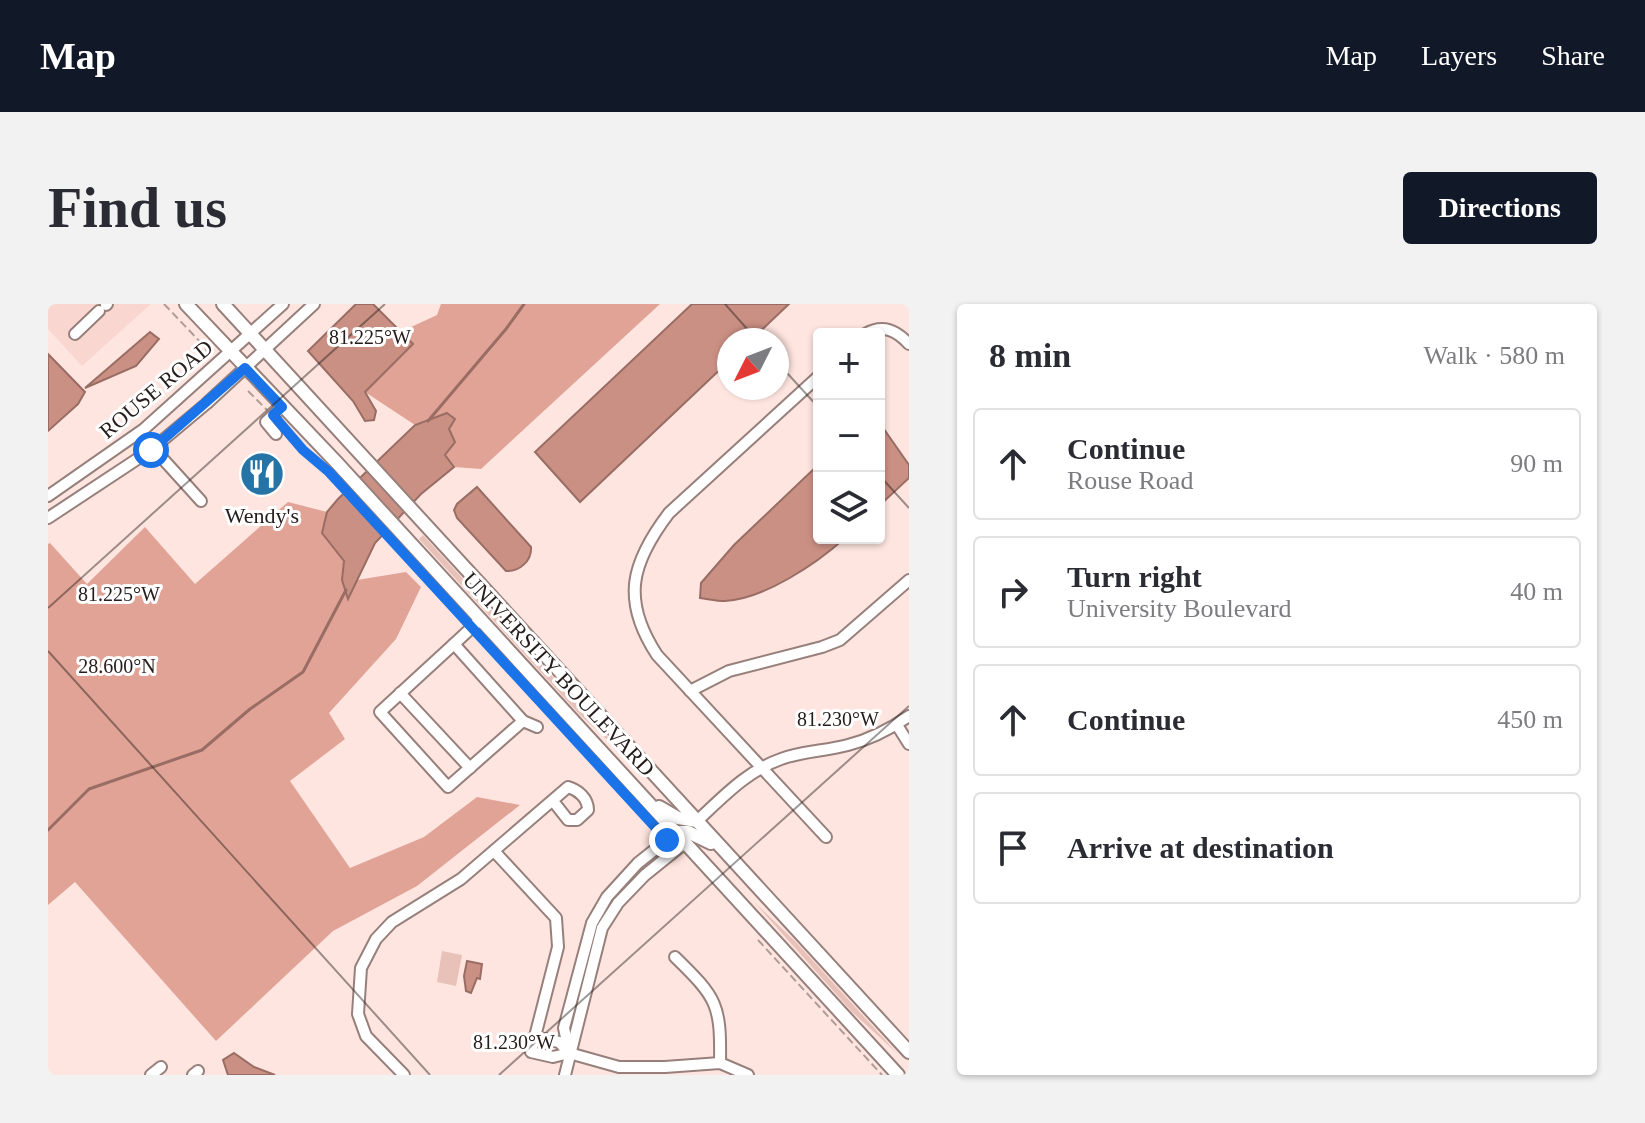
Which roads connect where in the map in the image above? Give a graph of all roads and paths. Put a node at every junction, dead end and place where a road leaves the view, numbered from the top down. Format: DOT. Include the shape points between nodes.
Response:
graph roads {
  1 [pos="164,304"];
  2 [pos="186,304"];
  3 [pos="223,304"];
  4 [pos="283,304"];
  5 [pos="314,304"];
  6 [pos="104,307"];
  7 [pos="885,328"];
  8 [pos="75,334"];
  9 [pos="250,334"];
  10 [pos="909,344"];
  11 [pos="265,350"];
  12 [pos="230,352"];
  13 [pos="208,355"];
  14 [pos="245,368"];
  15 [pos="813,381"];
  16 [pos="248,391"];
  17 [pos="277,411"];
  18 [pos="276,434"];
  19 [pos="153,448"];
  20 [pos="334,469"];
  21 [pos="48,496"];
  22 [pos="201,501"];
  23 [pos="48,518"];
  24 [pos="408,549"];
  25 [pos="909,580"];
  26 [pos="477,624"];
  27 [pos="454,644"];
  28 [pos="496,690"];
  29 [pos="690,691"];
  30 [pos="400,693"];
  31 [pos="909,716"];
  32 [pos="523,721"];
  33 [pos="897,725"];
  34 [pos="909,744"];
  35 [pos="470,768"];
  36 [pos="761,768"];
  37 [pos="627,796"];
  38 [pos="553,801"];
  39 [pos="649,802"];
  40 [pos="697,821"];
  41 [pos="677,832"];
  42 [pos="826,837"];
  43 [pos="686,842"];
  44 [pos="494,851"];
  45 [pos="730,855"];
  46 [pos="756,937"];
  47 [pos="675,957"];
  48 [pos="535,1037"];
  49 [pos="909,1052"];
  50 [pos="569,1053"];
  51 [pos="720,1063"];
  52 [pos="161,1067"];
  53 [pos="151,1075"];
  54 [pos="404,1075"];
  55 [pos="565,1075"];
  56 [pos="748,1075"];
  57 [pos="882,1075"];
  58 [pos="898,1075"];
  1 -- 13 [label="path"];
  2 -- 12 [label="main road, UNIVERSITY BOULEVARD"];
  3 -- 9 [label="main road, UNIVERSITY BOULEVARD"];
  4 -- 9 [label="street, ROUSE ROAD"];
  5 -- 11 [label="street, ROUSE ROAD"];
  6 -- 8 [label="street"];
  7 -- 10 [label="street"];
  9 -- 11 [label="main road, UNIVERSITY BOULEVARD"];
  9 -- 12 [label="street, ROUSE ROAD"];
  11 -- 14 [label="street, ROUSE ROAD"];
  11 -- 40 [label="main road, UNIVERSITY BOULEVARD"];
  12 -- 14 [label="main road, UNIVERSITY BOULEVARD"];
  12 -- 21 [label="street, ROUSE ROAD" via="144,429"];
  14 -- 17 [label="main road, UNIVERSITY BOULEVARD"];
  14 -- 19 [label="street, ROUSE ROAD"];
  15 -- 29 [label="street" via="669,513 639,561 633,583 642,632"];
  16 -- 17 [label="path"];
  17 -- 18 [label="street" via="266,422"];
  17 -- 20 [label="main road, UNIVERSITY BOULEVARD"];
  17 -- 20 [label="path" via="303,450"];
  19 -- 22 [label="street"];
  19 -- 23 [label="street, ROUSE ROAD"];
  20 -- 24 [label="main road, UNIVERSITY BOULEVARD"];
  20 -- 24 [label="path"];
  24 -- 26 [label="main road, UNIVERSITY BOULEVARD"];
  24 -- 26 [label="path"];
  25 -- 29 [label="street" via="840,640 729,671"];
  26 -- 27 [label="street"];
  26 -- 37 [label="path"];
  26 -- 39 [label="main road, UNIVERSITY BOULEVARD"];
  27 -- 28 [label="street"];
  27 -- 30 [label="street"];
  28 -- 32 [label="street"];
  28 -- 32 [label="street" via="537,727"];
  29 -- 36 [label="street"];
  30 -- 35 [label="street"];
  30 -- 35 [label="street" via="380,712 448,787"];
  31 -- 33 [label="street"];
  32 -- 35 [label="street"];
  33 -- 34 [label="street"];
  33 -- 36 [label="street" via="881,735"];
  36 -- 40 [label="street"];
  36 -- 42 [label="street"];
  38 -- 44 [label="street"];
  39 -- 40 [label="main road" via="678,818"];
  39 -- 41 [label="main road, UNIVERSITY BOULEVARD"];
  40 -- 45 [label="main road, UNIVERSITY BOULEVARD"];
  41 -- 43 [label="main road, UNIVERSITY BOULEVARD"];
  41 -- 45 [label="main road" via="700,836"];
  41 -- 50 [label="street" via="638,863 592,923 564,1028"];
  43 -- 50 [label="street" via="636,884 602,928"];
  43 -- 58 [label="main road, UNIVERSITY BOULEVARD"];
  44 -- 48 [label="street" via="556,918 558,947"];
  44 -- 54 [label="street" via="461,879 392,922 361,968 358,1014 366,1036"];
  45 -- 49 [label="main road, UNIVERSITY BOULEVARD"];
  46 -- 57 [label="path"];
  47 -- 51 [label="street" via="713,999 721,1022"];
  48 -- 50 [label="street" via="559,1042"];
  48 -- 50 [label="street" via="531,1052 553,1057"];
  50 -- 51 [label="street" via="619,1067"];
  50 -- 55 [label="street"];
  51 -- 56 [label="street"];
  52 -- 53 [label="street"];
}
